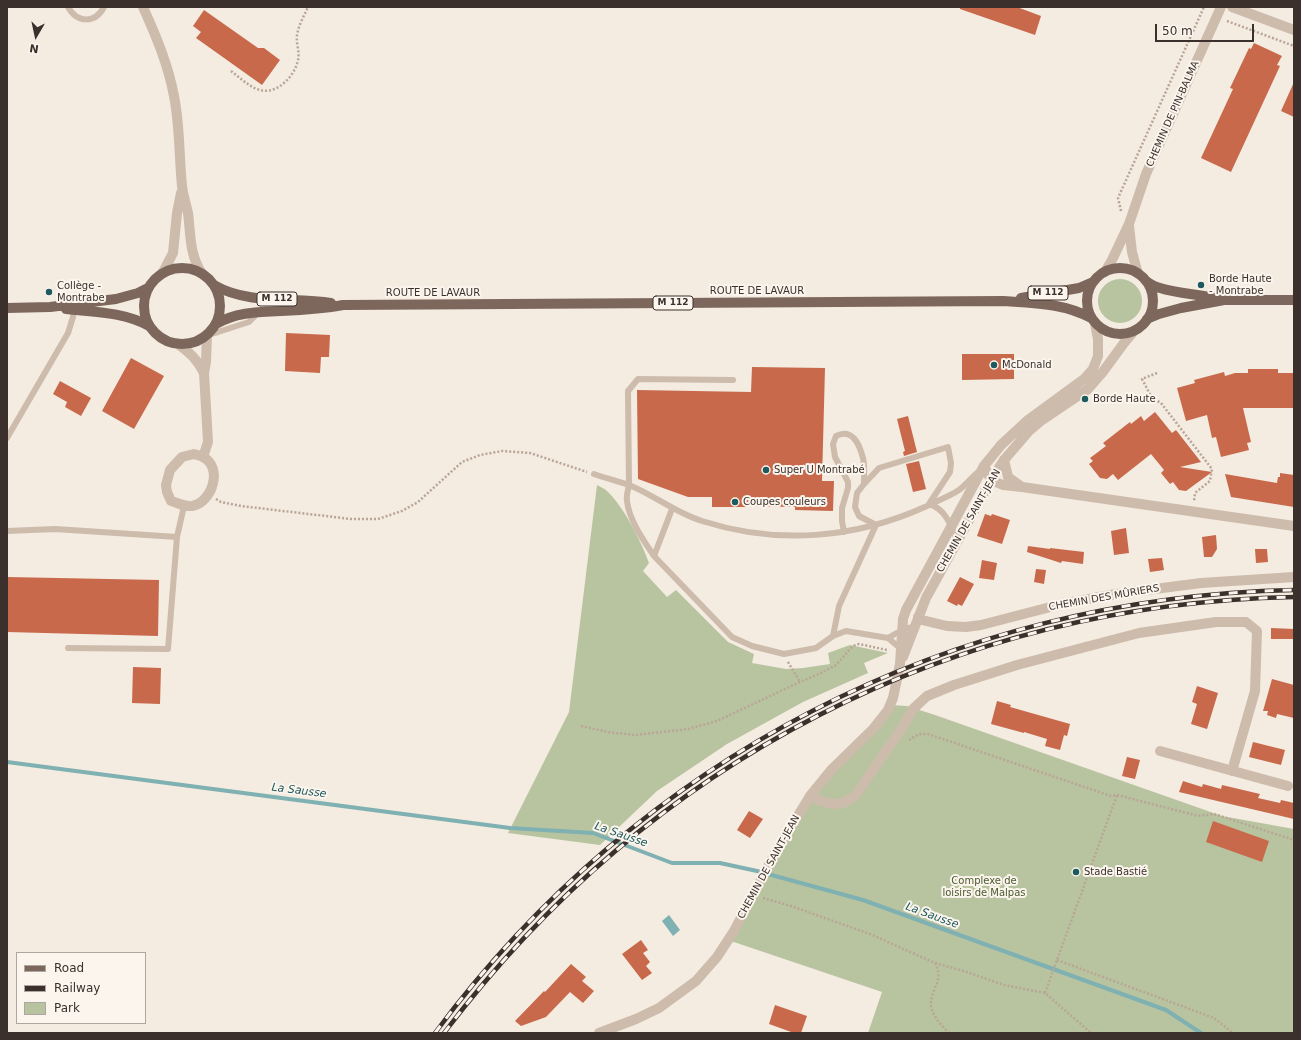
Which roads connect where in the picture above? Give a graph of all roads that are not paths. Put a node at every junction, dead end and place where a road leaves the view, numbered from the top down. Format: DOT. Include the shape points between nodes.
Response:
graph roads {
  1 [pos="68,7"];
  2 [pos="104,7"];
  3 [pos="144,7"];
  4 [pos="1221,7"];
  5 [pos="1232,7"];
  6 [pos="1294,30"];
  7 [pos="182,187"];
  8 [pos="1129,224"];
  9 [pos="1105,272"];
  10 [pos="162,274"];
  11 [pos="202,274"];
  12 [pos="1142,278"];
  13 [pos="1092,282"];
  14 [pos="213,285"];
  15 [pos="148,288"];
  16 [pos="1224,300"];
  17 [pos="1294,300"];
  18 [pos="1003,301"];
  19 [pos="343,305"];
  20 [pos="74,307"];
  21 [pos="7,308"];
  22 [pos="258,312"];
  23 [pos="1147,319"];
  24 [pos="1093,321"];
  25 [pos="216,324"];
  26 [pos="149,326"];
  27 [pos="1134,331"];
  28 [pos="207,334"];
  29 [pos="178,344"];
  30 [pos="204,373"];
  31 [pos="733,380"];
  32 [pos="7,438"];
  33 [pos="203,457"];
  34 [pos="1004,460"];
  35 [pos="984,466"];
  36 [pos="594,474"];
  37 [pos="991,480"];
  38 [pos="864,484"];
  39 [pos="629,485"];
  40 [pos="1022,487"];
  41 [pos="929,504"];
  42 [pos="184,506"];
  43 [pos="672,509"];
  44 [pos="876,525"];
  45 [pos="951,525"];
  46 [pos="1294,526"];
  47 [pos="7,531"];
  48 [pos="844,532"];
  49 [pos="176,537"];
  50 [pos="957,541"];
  51 [pos="654,556"];
  52 [pos="1294,577"];
  53 [pos="916,621"];
  54 [pos="902,630"];
  55 [pos="833,636"];
  56 [pos="888,638"];
  57 [pos="68,648"];
  58 [pos="896,650"];
  59 [pos="900,664"];
  60 [pos="1160,751"];
  61 [pos="1232,771"];
  62 [pos="1288,786"];
  63 [pos="810,796"];
  64 [pos="599,1033"];
  1 -- 2 [label="lane" via="76,17 88,20 100,14"];
  3 -- 7 [label="street" via="163,53 174,96"];
  4 -- 8 [label="street, CHEMIN DE PIN-BALMA" via="1146,174"];
  5 -- 6 [label="street"];
  7 -- 10 [label="street" via="173,253"];
  7 -- 11 [label="street" via="188,213 190,241 196,264"];
  8 -- 9 [label="street, CHEMIN DE PIN-BALMA"];
  8 -- 12 [label="street, CHEMIN DE PIN-BALMA" via="1132,252"];
  9 -- 12 [label="main road" via="1113,269 1131,270"];
  9 -- 13 [label="main road"];
  10 -- 11 [label="main road" via="182,268"];
  10 -- 15 [label="main road"];
  11 -- 14 [label="main road"];
  12 -- 16 [label="main road" via="1159,288"];
  12 -- 23 [label="main road" via="1150,288 1152,296 1151,312"];
  13 -- 18 [label="main road, ROUTE DE LAVAUR / M 112" via="1079,288"];
  13 -- 24 [label="main road" via="1087,300"];
  14 -- 19 [label="main road, ROUTE DE LAVAUR / M 112" via="245,297"];
  14 -- 25 [label="main road" via="220,304"];
  15 -- 20 [label="main road" via="116,299"];
  15 -- 26 [label="main road" via="144,308"];
  16 -- 17 [label="main road"];
  16 -- 23 [label="main road" via="1181,308"];
  18 -- 19 [label="main road, ROUTE DE LAVAUR / M 112"];
  18 -- 24 [label="main road, ROUTE DE LAVAUR / M 112" via="1040,303 1063,308 1080,312"];
  19 -- 22 [label="main road, ROUTE DE LAVAUR / M 112"];
  20 -- 21 [label="main road"];
  20 -- 26 [label="main road" via="120,315"];
  20 -- 32 [label="lane" via="68,333"];
  22 -- 25 [label="main road, ROUTE DE LAVAUR / M 112" via="225,318"];
  22 -- 28 [label="lane" via="249,322"];
  23 -- 27 [label="main road"];
  24 -- 27 [label="main road" via="1100,328 1114,334"];
  24 -- 35 [label="street, CHEMIN DE SAINT-JEAN" via="1098,339 1098,356 1093,369 1084,379 1028,420 1001,445"];
  25 -- 28 [label="main road"];
  26 -- 29 [label="main road" via="162,339"];
  27 -- 34 [label="street, CHEMIN DE SAINT-JEAN" via="1088,389 1042,420"];
  28 -- 29 [label="main road" via="188,344"];
  28 -- 30 [label="street"];
  29 -- 30 [label="street" via="191,354"];
  30 -- 33 [label="street" via="208,442"];
  31 -- 39 [label="lane" via="638,379 628,391"];
  33 -- 42 [label="street" via="214,472 214,484 209,495 199,503"];
  33 -- 42 [label="street" via="194,454 182,457 170,470 167,492 171,500"];
  34 -- 37 [label="street, CHEMIN DE SAINT-JEAN"];
  34 -- 40 [label="street" via="1008,477"];
  35 -- 37 [label="street"];
  35 -- 41 [label="lane" via="959,490"];
  35 -- 45 [label="street, CHEMIN DE SAINT-JEAN"];
  36 -- 39 [label="lane"];
  37 -- 40 [label="street" via="1003,485"];
  37 -- 50 [label="street, CHEMIN DE SAINT-JEAN"];
  38 -- 41 [label="lane" via="880,468 948,447 952,463 950,472"];
  38 -- 44 [label="lane" via="857,494 855,506 859,516"];
  38 -- 48 [label="lane" via="863,458 858,444 848,433 836,436 833,444 836,457 848,482 842,508"];
  39 -- 43 [label="lane"];
  39 -- 51 [label="lane" via="626,500 633,519"];
  40 -- 46 [label="street"];
  41 -- 44 [label="lane"];
  41 -- 45 [label="lane" via="945,514"];
  42 -- 49 [label="lane"];
  43 -- 48 [label="lane" via="732,529 769,535"];
  43 -- 51 [label="lane"];
  44 -- 48 [label="lane"];
  44 -- 55 [label="lane" via="840,606"];
  45 -- 50 [label="lane"];
  45 -- 54 [label="street, CHEMIN DE SAINT-JEAN" via="906,610"];
  47 -- 49 [label="lane" via="55,529"];
  49 -- 57 [label="lane" via="168,649"];
  50 -- 53 [label="street, CHEMIN DE SAINT-JEAN"];
  51 -- 55 [label="lane" via="732,637 752,646 784,654 816,648"];
  52 -- 53 [label="street, CHEMIN DES MÛRIERS" via="1201,583 1116,594 966,627"];
  53 -- 54 [label="lane"];
  53 -- 59 [label="street, CHEMIN DE SAINT-JEAN"];
  54 -- 56 [label="lane"];
  54 -- 58 [label="street, CHEMIN DE SAINT-JEAN"];
  55 -- 56 [label="lane" via="846,631"];
  56 -- 58 [label="lane"];
  58 -- 59 [label="street, CHEMIN DE SAINT-JEAN"];
  59 -- 63 [label="street, CHEMIN DE SAINT-JEAN" via="893,698 884,716 832,769"];
  60 -- 61 [label="street"];
  61 -- 62 [label="street"];
  61 -- 63 [label="street" via="1255,691 1257,631 1246,622 1216,622 1139,634 1024,663 927,696 913,709 855,796 841,804 823,803"];
  63 -- 64 [label="street, CHEMIN DE SAINT-JEAN" via="768,866 731,936 696,981 659,1008"];
}
